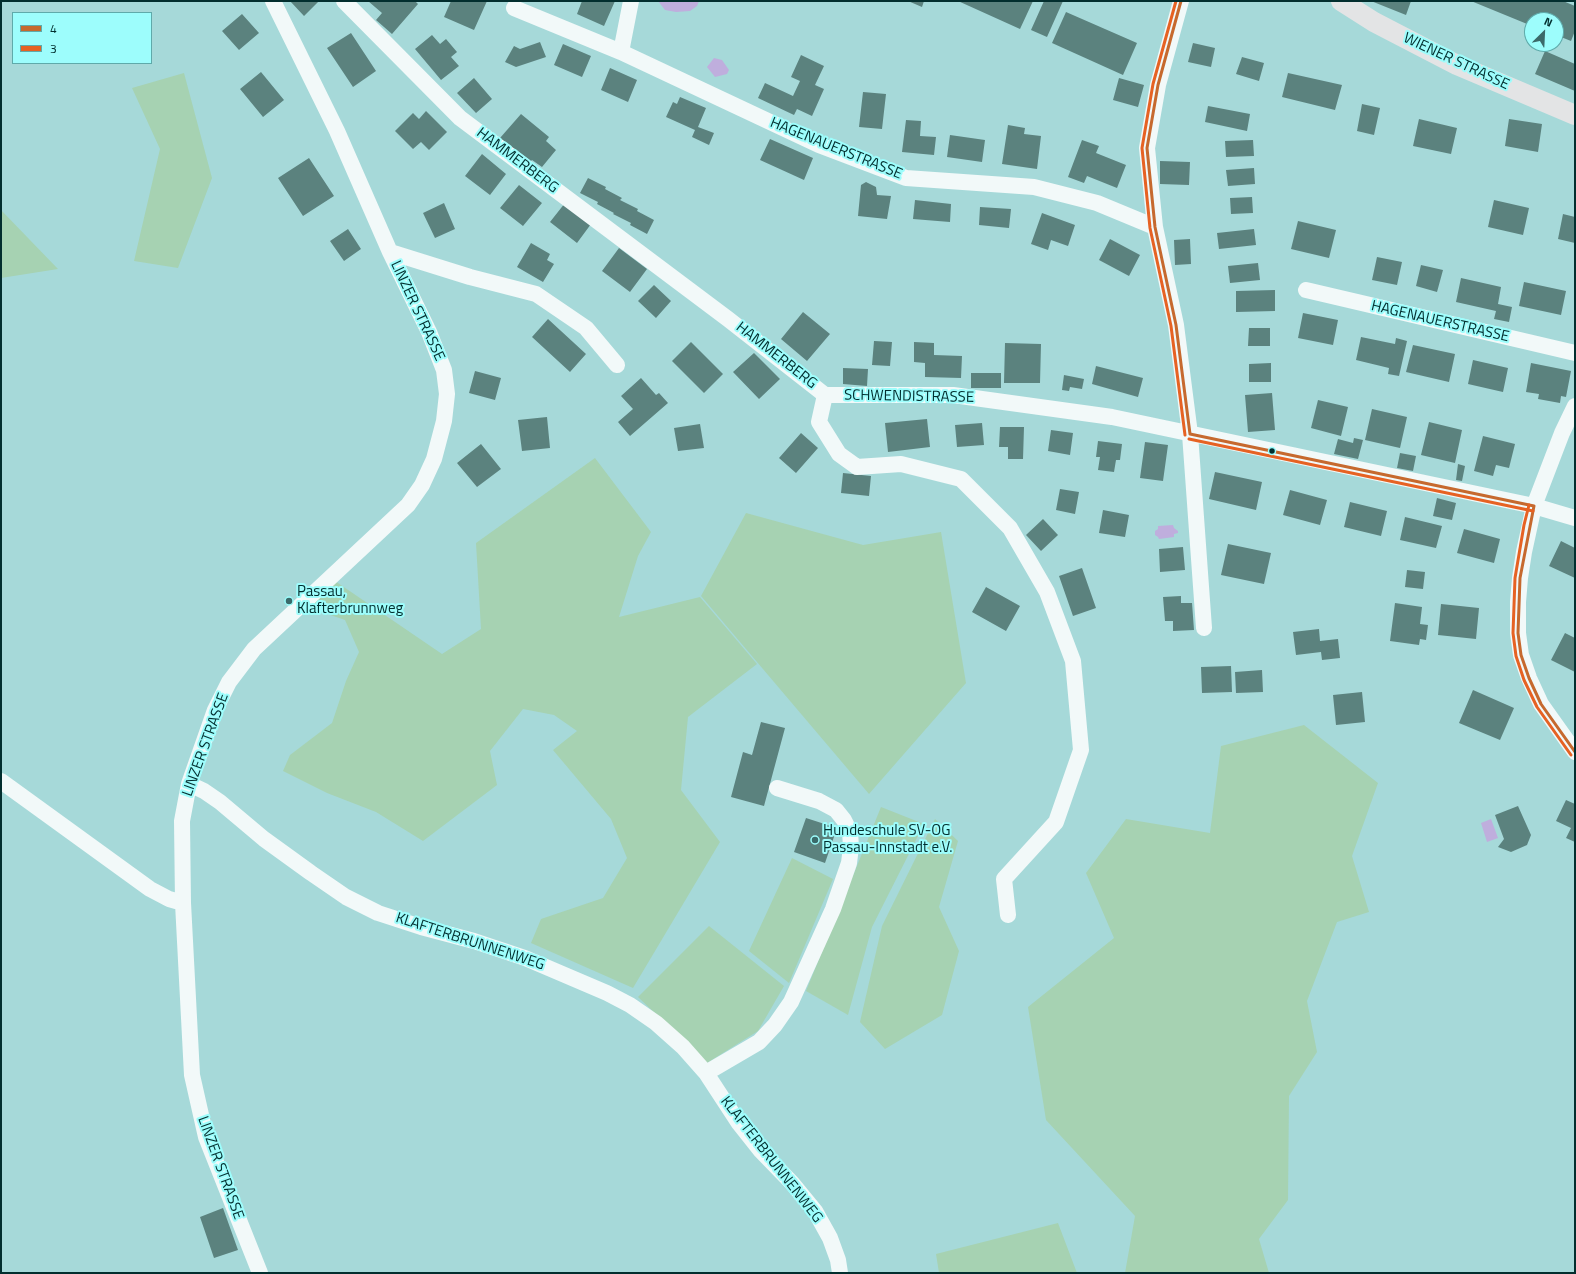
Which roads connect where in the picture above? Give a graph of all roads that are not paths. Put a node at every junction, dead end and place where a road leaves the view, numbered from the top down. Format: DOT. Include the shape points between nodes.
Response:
graph roads {
  1 [pos="273,1"];
  2 [pos="344,1"];
  3 [pos="631,1"];
  4 [pos="1181,1"];
  5 [pos="1341,1"];
  6 [pos="514,8"];
  7 [pos="621,52"];
  8 [pos="1575,116"];
  9 [pos="1155,227"];
  10 [pos="390,252"];
  11 [pos="1306,290"];
  12 [pos="1575,353"];
  13 [pos="617,365"];
  14 [pos="825,395"];
  15 [pos="1575,406"];
  16 [pos="1190,434"];
  17 [pos="1534,506"];
  18 [pos="1575,518"];
  19 [pos="1204,628"];
  20 [pos="1575,752"];
  21 [pos="1,780"];
  22 [pos="189,784"];
  23 [pos="777,788"];
  24 [pos="183,903"];
  25 [pos="1008,915"];
  26 [pos="706,1073"];
  27 [pos="260,1273"];
  28 [pos="840,1273"];
  1 -- 10 [label="street, LINZER STRASSE" via="337,131"];
  2 -- 14 [label="street, HAMMERBERG" via="460,118 728,318"];
  3 -- 7 [label="street"];
  4 -- 9 [label="street" via="1158,86 1147,148"];
  5 -- 8 [label="main road, WIENER STRASSE" via="1374,22 1457,65"];
  6 -- 7 [label="street, HAGENAUERSTRASSE"];
  7 -- 9 [label="street, HAGENAUERSTRASSE" via="819,145 906,178 1034,187 1097,203"];
  9 -- 16 [label="street" via="1176,325"];
  10 -- 13 [label="street, LINZER STRASSE" via="536,294 586,328"];
  10 -- 22 [label="street, LINZER STRASSE" via="429,332 444,370 447,394 444,421 434,459 422,485 408,505 254,649 229,682"];
  11 -- 12 [label="street, HAGENAUERSTRASSE"];
  14 -- 16 [label="street, SCHWENDISTRASSE" via="953,395 1112,417"];
  14 -- 25 [label="street, HAMMERBERG" via="819,422 839,454 857,467 901,464 961,479 1010,528 1047,592 1073,661 1081,750 1056,822 1004,879"];
  15 -- 17 [label="street"];
  16 -- 17 [label="street, SCHWENDISTRASSE"];
  16 -- 19 [label="street"];
  17 -- 18 [label="street, SCHWENDISTRASSE"];
  17 -- 20 [label="street" via="1520,578 1518,633 1521,655 1541,704"];
  21 -- 24 [label="street" via="150,889"];
  22 -- 24 [label="street, LINZER STRASSE" via="182,821"];
  22 -- 26 [label="street, KLAFTERBRUNNENWEG" via="204,790 264,839 346,897 378,913 474,940 525,958 630,1005 656,1023 683,1047"];
  23 -- 26 [label="street" via="819,801 836,810 850,832 849,864 833,910 791,1002 759,1042"];
  24 -- 27 [label="street, LINZER STRASSE" via="192,1075 206,1137"];
  26 -- 28 [label="street, KLAFTERBRUNNENWEG" via="743,1128 815,1211 830,1238"];
}
